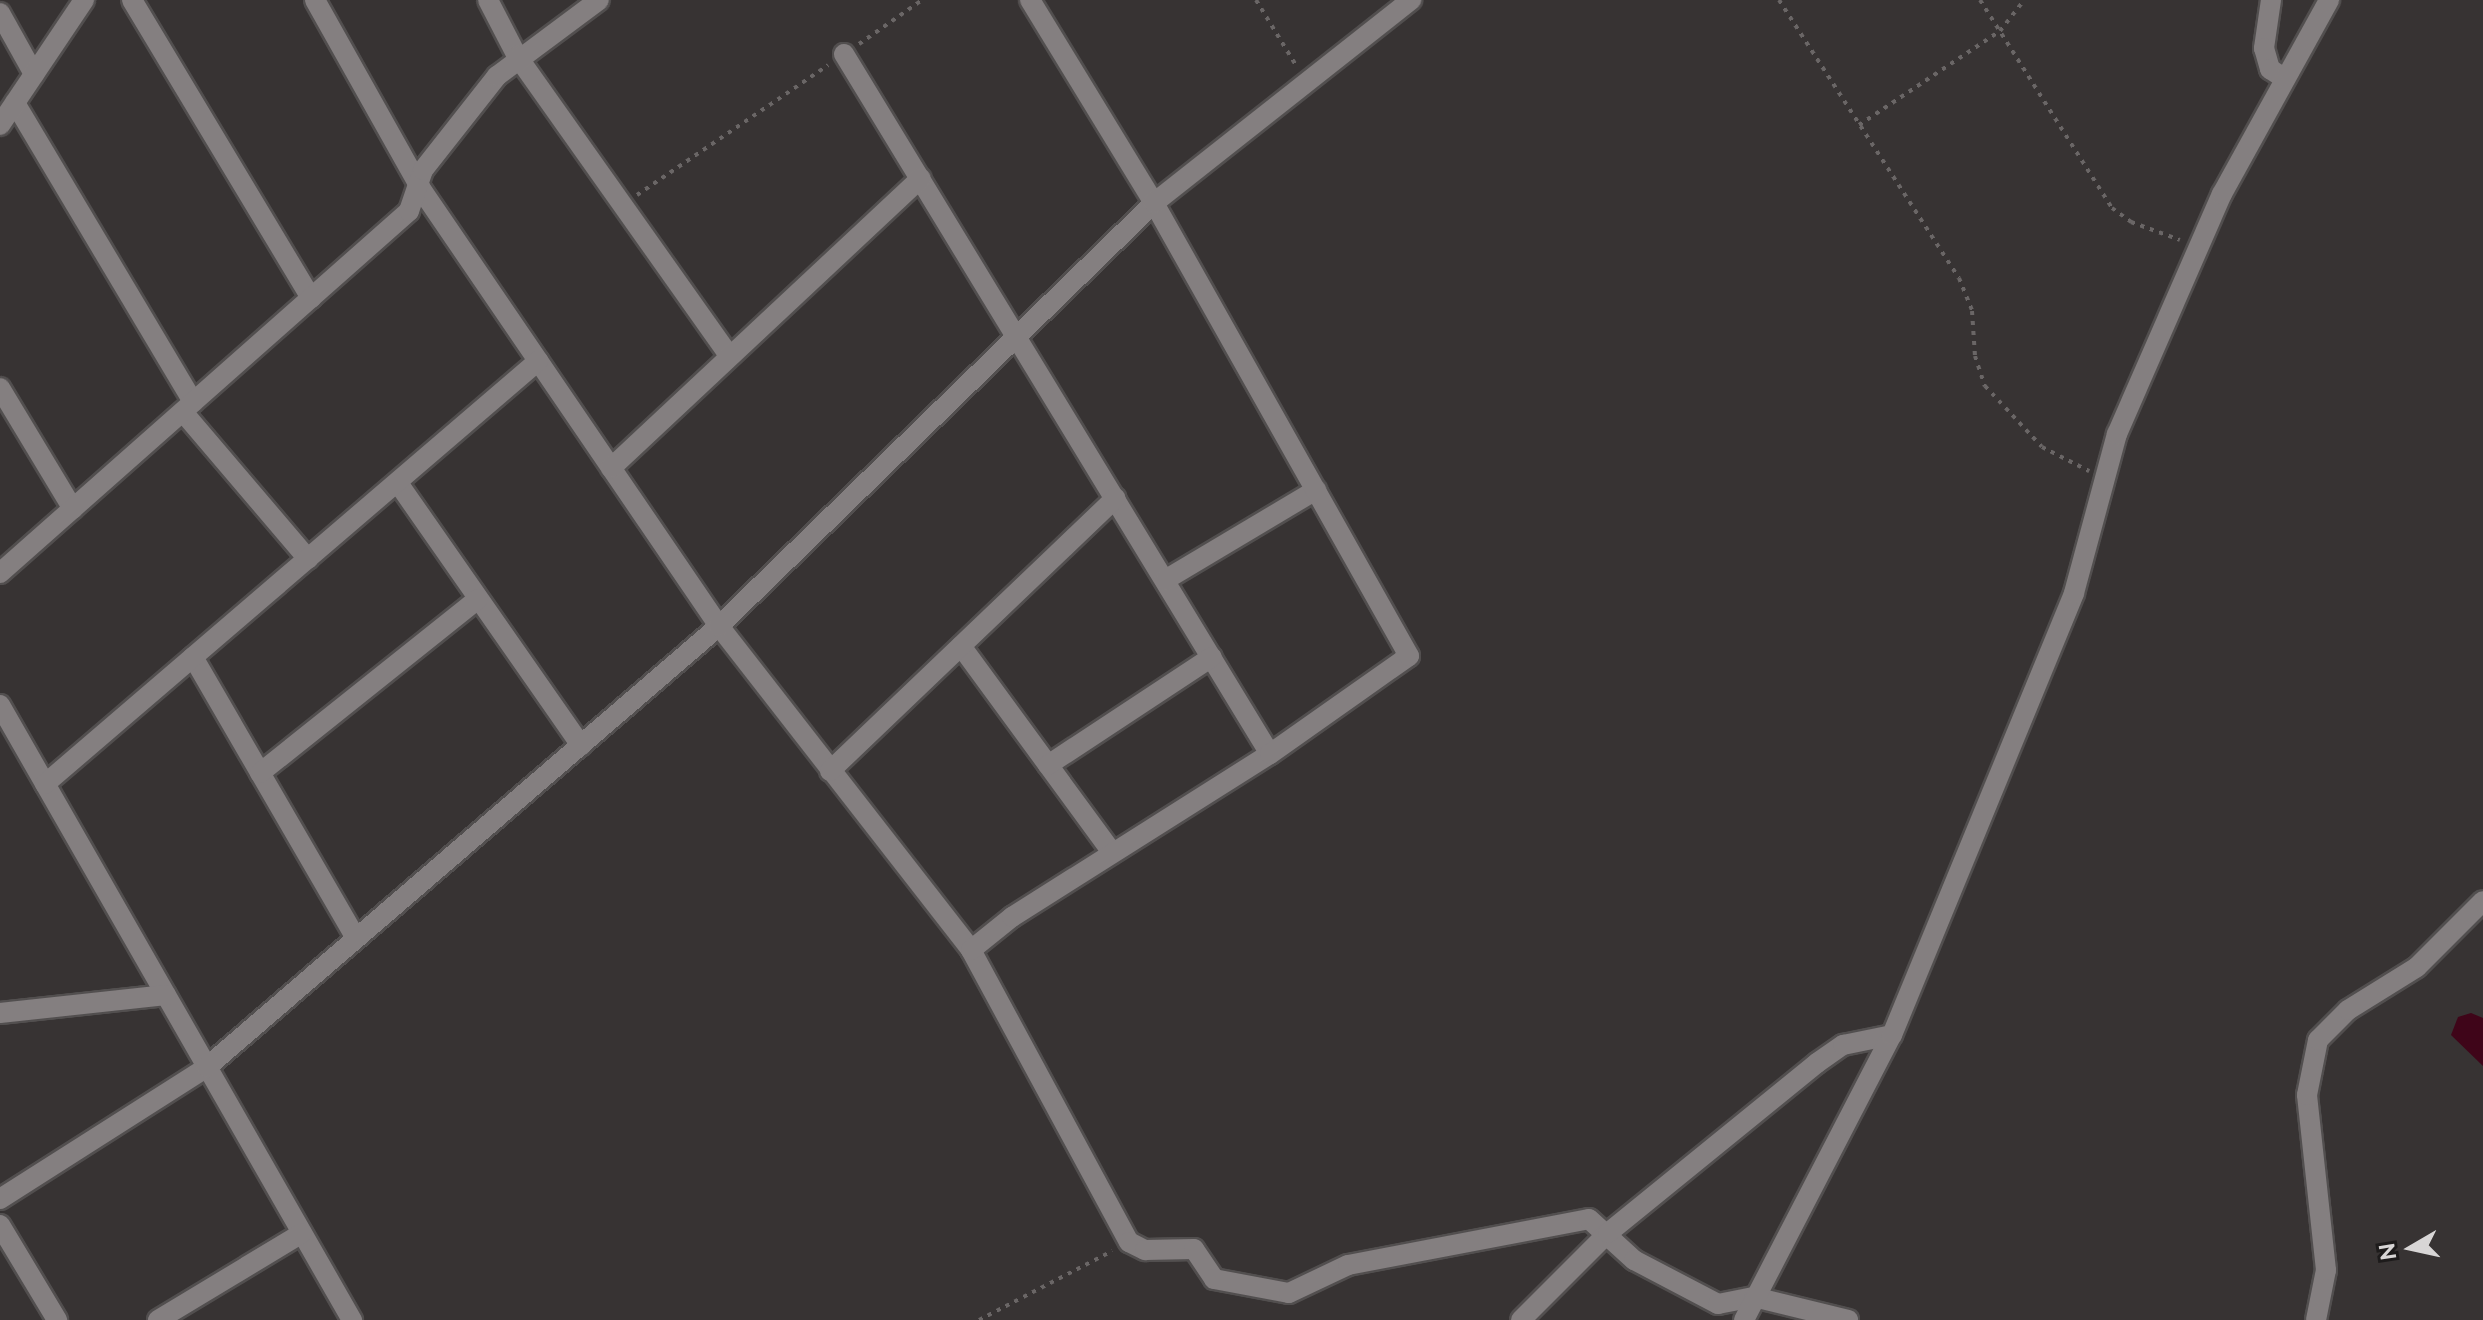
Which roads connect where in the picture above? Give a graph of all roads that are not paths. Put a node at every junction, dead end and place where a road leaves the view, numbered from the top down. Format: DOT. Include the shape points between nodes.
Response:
graph roads {
  1 [pos="84,0"];
  2 [pos="132,0"];
  3 [pos="315,0"];
  4 [pos="488,0"];
  5 [pos="599,0"];
  6 [pos="1030,0"];
  7 [pos="1411,0"];
  8 [pos="2271,0"];
  9 [pos="2329,0"];
  10 [pos="0,13"];
  11 [pos="844,54"];
  12 [pos="517,56"];
  13 [pos="34,74"];
  14 [pos="2284,78"];
  15 [pos="15,103"];
  16 [pos="0,125"];
  17 [pos="921,178"];
  18 [pos="421,189"];
  19 [pos="1154,203"];
  20 [pos="311,298"];
  21 [pos="1018,336"];
  22 [pos="728,354"];
  23 [pos="538,361"];
  24 [pos="0,388"];
  25 [pos="188,407"];
  26 [pos="611,468"];
  27 [pos="398,483"];
  28 [pos="1316,490"];
  29 [pos="1116,498"];
  30 [pos="73,509"];
  31 [pos="308,559"];
  32 [pos="0,573"];
  33 [pos="1165,580"];
  34 [pos="478,599"];
  35 [pos="719,626"];
  36 [pos="961,646"];
  37 [pos="193,657"];
  38 [pos="1212,657"];
  39 [pos="0,705"];
  40 [pos="581,745"];
  41 [pos="1270,754"];
  42 [pos="1048,765"];
  43 [pos="830,771"];
  44 [pos="260,773"];
  45 [pos="45,784"];
  46 [pos="1112,852"];
  47 [pos="2483,901"];
  48 [pos="356,938"];
  49 [pos="971,950"];
  50 [pos="166,995"];
  51 [pos="0,1013"];
  52 [pos="1892,1035"];
  53 [pos="207,1067"];
  54 [pos="0,1199"];
  55 [pos="0,1225"];
  56 [pos="302,1233"];
  57 [pos="1608,1233"];
  58 [pos="1754,1297"];
  59 [pos="2319,1316"];
  60 [pos="57,1320"];
  61 [pos="158,1320"];
  62 [pos="352,1320"];
  63 [pos="1521,1320"];
  64 [pos="1744,1320"];
  65 [pos="1848,1320"];
  1 -- 13 [label="street"];
  2 -- 20 [label="street"];
  3 -- 18 [label="street"];
  4 -- 12 [label="street"];
  5 -- 12 [label="street"];
  6 -- 19 [label="street"];
  7 -- 19 [label="street"];
  8 -- 14 [label="street" via="2264,48 2270,69"];
  9 -- 14 [label="street"];
  10 -- 13 [label="street"];
  11 -- 17 [label="street"];
  12 -- 18 [label="street" via="434,153"];
  12 -- 22 [label="street"];
  13 -- 15 [label="street"];
  14 -- 52 [label="street" via="2199,247 2102,477 2069,606"];
  15 -- 16 [label="street"];
  15 -- 25 [label="street"];
  17 -- 21 [label="street"];
  17 -- 22 [label="street"];
  18 -- 20 [label="street" via="409,211"];
  18 -- 23 [label="street"];
  19 -- 21 [label="street"];
  19 -- 28 [label="street"];
  20 -- 25 [label="street"];
  21 -- 29 [label="street"];
  21 -- 35 [label="street"];
  22 -- 26 [label="street"];
  23 -- 26 [label="street"];
  23 -- 27 [label="street"];
  24 -- 30 [label="street"];
  25 -- 30 [label="street"];
  25 -- 31 [label="street"];
  26 -- 35 [label="street"];
  27 -- 31 [label="street"];
  27 -- 34 [label="street"];
  28 -- 33 [label="street"];
  28 -- 41 [label="street" via="1409,656"];
  29 -- 33 [label="street"];
  29 -- 36 [label="street"];
  30 -- 32 [label="street"];
  31 -- 37 [label="street"];
  33 -- 38 [label="street"];
  34 -- 40 [label="street"];
  34 -- 44 [label="street"];
  35 -- 40 [label="street"];
  35 -- 43 [label="street"];
  36 -- 42 [label="street"];
  36 -- 43 [label="street"];
  37 -- 44 [label="street"];
  37 -- 45 [label="street"];
  38 -- 41 [label="street"];
  38 -- 42 [label="street"];
  39 -- 45 [label="street"];
  40 -- 48 [label="street"];
  41 -- 46 [label="street"];
  42 -- 46 [label="street"];
  43 -- 49 [label="street"];
  44 -- 48 [label="street"];
  45 -- 50 [label="street"];
  46 -- 49 [label="street"];
  47 -- 59 [label="street" via="2417,967 2348,1010 2318,1040 2307,1095 2324,1225"];
  48 -- 53 [label="street"];
  49 -- 57 [label="street" via="1129,1242 1145,1250 1194,1249 1214,1279 1289,1293 1348,1265 1576,1219 1589,1219"];
  50 -- 51 [label="street"];
  50 -- 53 [label="street"];
  52 -- 57 [label="street" via="1843,1045 1817,1063"];
  52 -- 58 [label="street"];
  53 -- 54 [label="street"];
  53 -- 56 [label="street"];
  55 -- 60 [label="street"];
  56 -- 61 [label="street"];
  56 -- 62 [label="street"];
  57 -- 58 [label="street" via="1634,1260 1718,1304"];
  57 -- 63 [label="street"];
  58 -- 64 [label="street"];
  58 -- 65 [label="street"];
}
